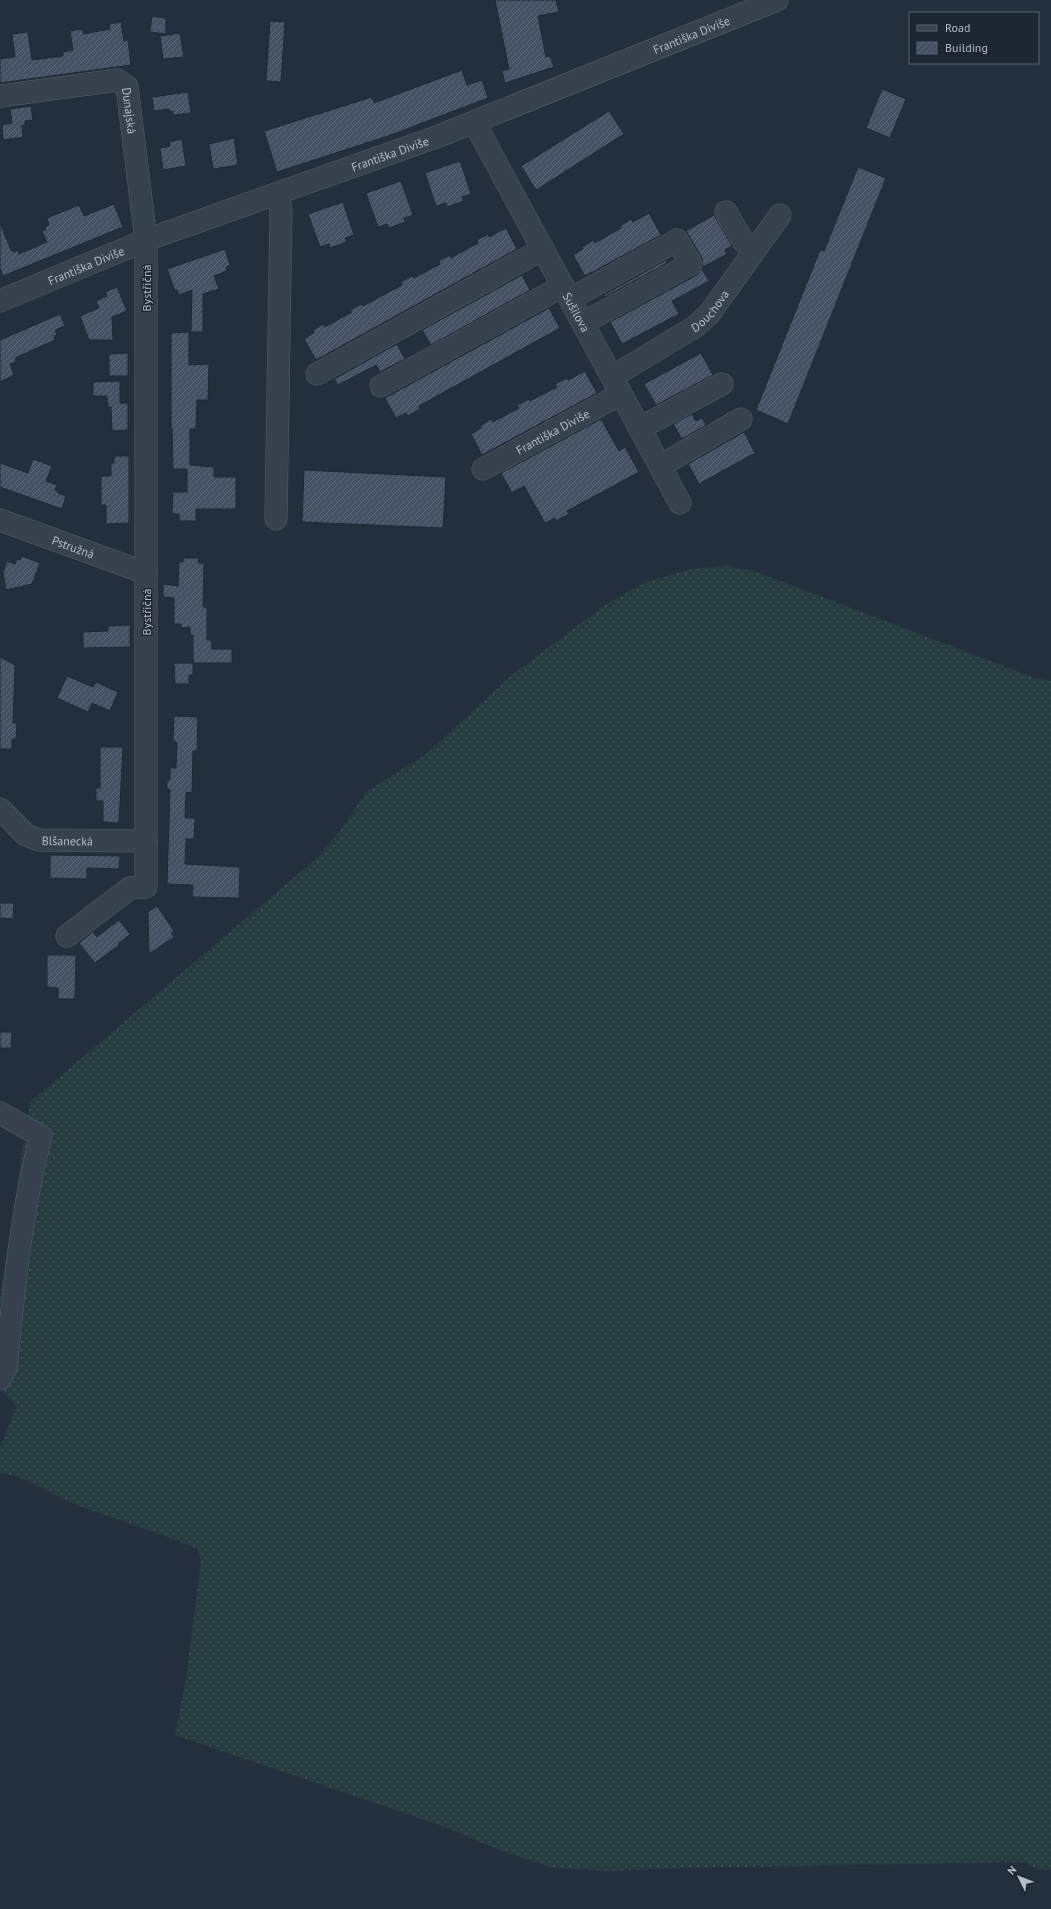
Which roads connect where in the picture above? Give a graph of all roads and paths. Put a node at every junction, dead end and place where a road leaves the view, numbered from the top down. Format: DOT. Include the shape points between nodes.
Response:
graph roads {
  1 [pos="777,0"];
  2 [pos="0,96"];
  3 [pos="474,122"];
  4 [pos="278,193"];
  5 [pos="726,212"];
  6 [pos="780,215"];
  7 [pos="146,240"];
  8 [pos="543,249"];
  9 [pos="754,251"];
  10 [pos="566,292"];
  11 [pos="0,301"];
  12 [pos="583,323"];
  13 [pos="317,374"];
  14 [pos="722,384"];
  15 [pos="617,385"];
  16 [pos="381,386"];
  17 [pos="741,419"];
  18 [pos="640,428"];
  19 [pos="660,466"];
  20 [pos="483,469"];
  21 [pos="680,502"];
  22 [pos="276,519"];
  23 [pos="0,520"];
  24 [pos="146,573"];
  25 [pos="0,809"];
  26 [pos="146,841"];
  27 [pos="67,936"];
  28 [pos="0,1113"];
  29 [pos="0,1379"];
  1 -- 3 [label="street, Františka Diviše"];
  2 -- 7 [label="street, Dunajská" via="118,80 127,87"];
  3 -- 4 [label="street, Františka Diviše"];
  3 -- 8 [label="street, Sušilova"];
  4 -- 7 [label="street, Františka Diviše"];
  4 -- 22 [label="street" via="281,211"];
  5 -- 9 [label="street" via="743,241"];
  6 -- 9 [label="street, Douchova"];
  7 -- 11 [label="street, Františka Diviše"];
  7 -- 24 [label="street, Bystřičná"];
  8 -- 10 [label="street, Sušilova"];
  8 -- 13 [label="street"];
  9 -- 15 [label="street, Douchova" via="710,313"];
  10 -- 12 [label="street, Sušilova"];
  10 -- 12 [label="street" via="678,240 691,264"];
  10 -- 16 [label="street"];
  12 -- 15 [label="street, Sušilova"];
  14 -- 18 [label="street"];
  15 -- 18 [label="street, Sušilova"];
  15 -- 20 [label="street, Františka Diviše"];
  17 -- 19 [label="street"];
  18 -- 19 [label="street, Sušilova"];
  19 -- 21 [label="street, Sušilova"];
  23 -- 24 [label="street, Pstružná"];
  24 -- 26 [label="street, Bystřičná"];
  25 -- 26 [label="street, Blšanecká" via="26,835 39,840"];
  26 -- 27 [label="street, Bystřičná" via="146,887 130,888"];
  28 -- 29 [label="street" via="41,1136 29,1185 16,1260 6,1368"];
}
